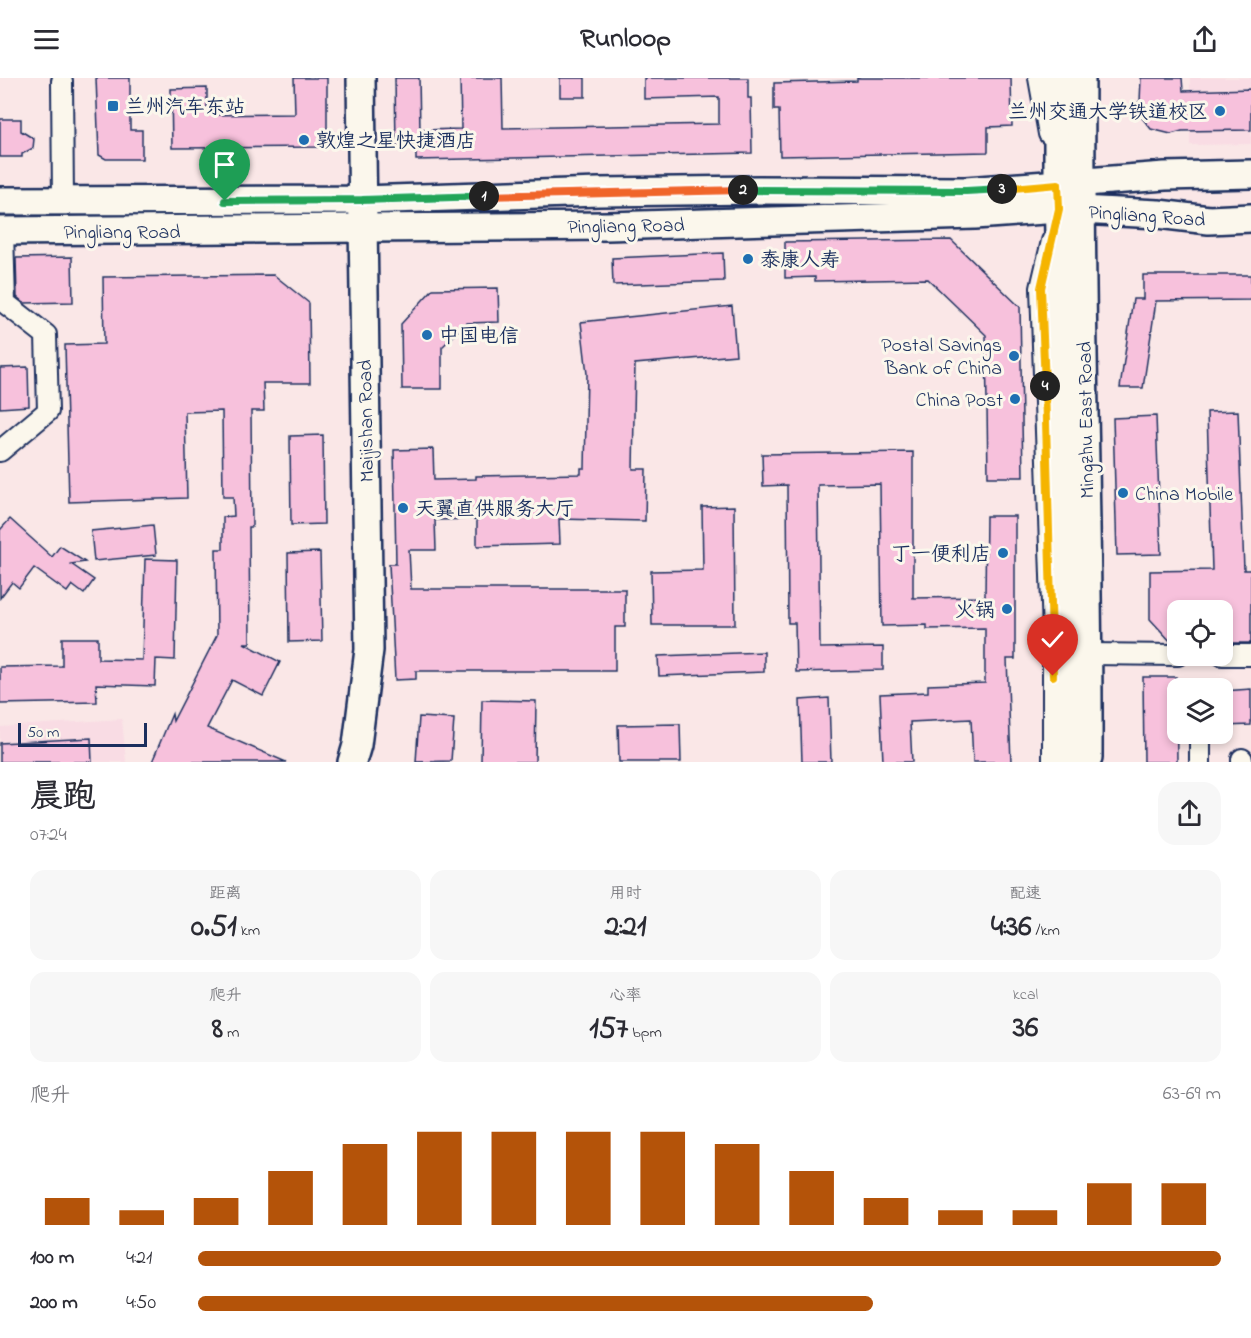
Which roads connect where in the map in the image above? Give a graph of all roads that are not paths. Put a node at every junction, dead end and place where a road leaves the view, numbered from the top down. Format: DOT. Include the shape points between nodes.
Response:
graph roads {
  1 [pos="361,78"];
  2 [pos="1040,78"];
  3 [pos="1058,78"];
  4 [pos="1081,78"];
  5 [pos="62,81"];
  6 [pos="1251,174"];
  7 [pos="1069,196"];
  8 [pos="362,200"];
  9 [pos="0,201"];
  10 [pos="63,201"];
  11 [pos="1251,218"];
  12 [pos="362,229"];
  13 [pos="1,231"];
  14 [pos="0,451"];
  15 [pos="1088,654"];
  16 [pos="1167,654"];
  17 [pos="1233,655"];
  18 [pos="1251,655"];
  19 [pos="1200,744"];
  20 [pos="352,762"];
  21 [pos="1053,762"];
  22 [pos="1069,762"];
  23 [pos="1088,762"];
  24 [pos="1200,762"];
  1 -- 8 [label="street, Maijishan Road"];
  2 -- 7 [label="street, Mingzhu East Road"];
  3 -- 7 [label="street, Mingzhu East Road"];
  4 -- 7 [label="street, Mingzhu East Road"];
  5 -- 10 [label="street"];
  6 -- 7 [label="street, Pingliang Road"];
  7 -- 8 [label="street, Pingliang Road" via="966,191 599,192"];
  7 -- 11 [label="street, Pingliang Road" via="1158,214 1209,220"];
  7 -- 12 [label="street, Pingliang Road" via="975,215"];
  7 -- 15 [label="street, Mingzhu East Road"];
  7 -- 21 [label="street, Mingzhu East Road" via="1041,288 1053,633"];
  7 -- 22 [label="street, Mingzhu East Road"];
  8 -- 10 [label="street, Pingliang Road"];
  8 -- 12 [label="street, Maijishan Road"];
  9 -- 10 [label="street, Pingliang Road"];
  12 -- 13 [label="street, Pingliang Road"];
  12 -- 20 [label="street, Maijishan Road" via="369,650"];
  13 -- 14 [label="street" via="5,303 46,335 48,411"];
  15 -- 16 [label="street"];
  15 -- 23 [label="street, Mingzhu East Road"];
  17 -- 18 [label="street"];
  19 -- 24 [label="street"];
}
